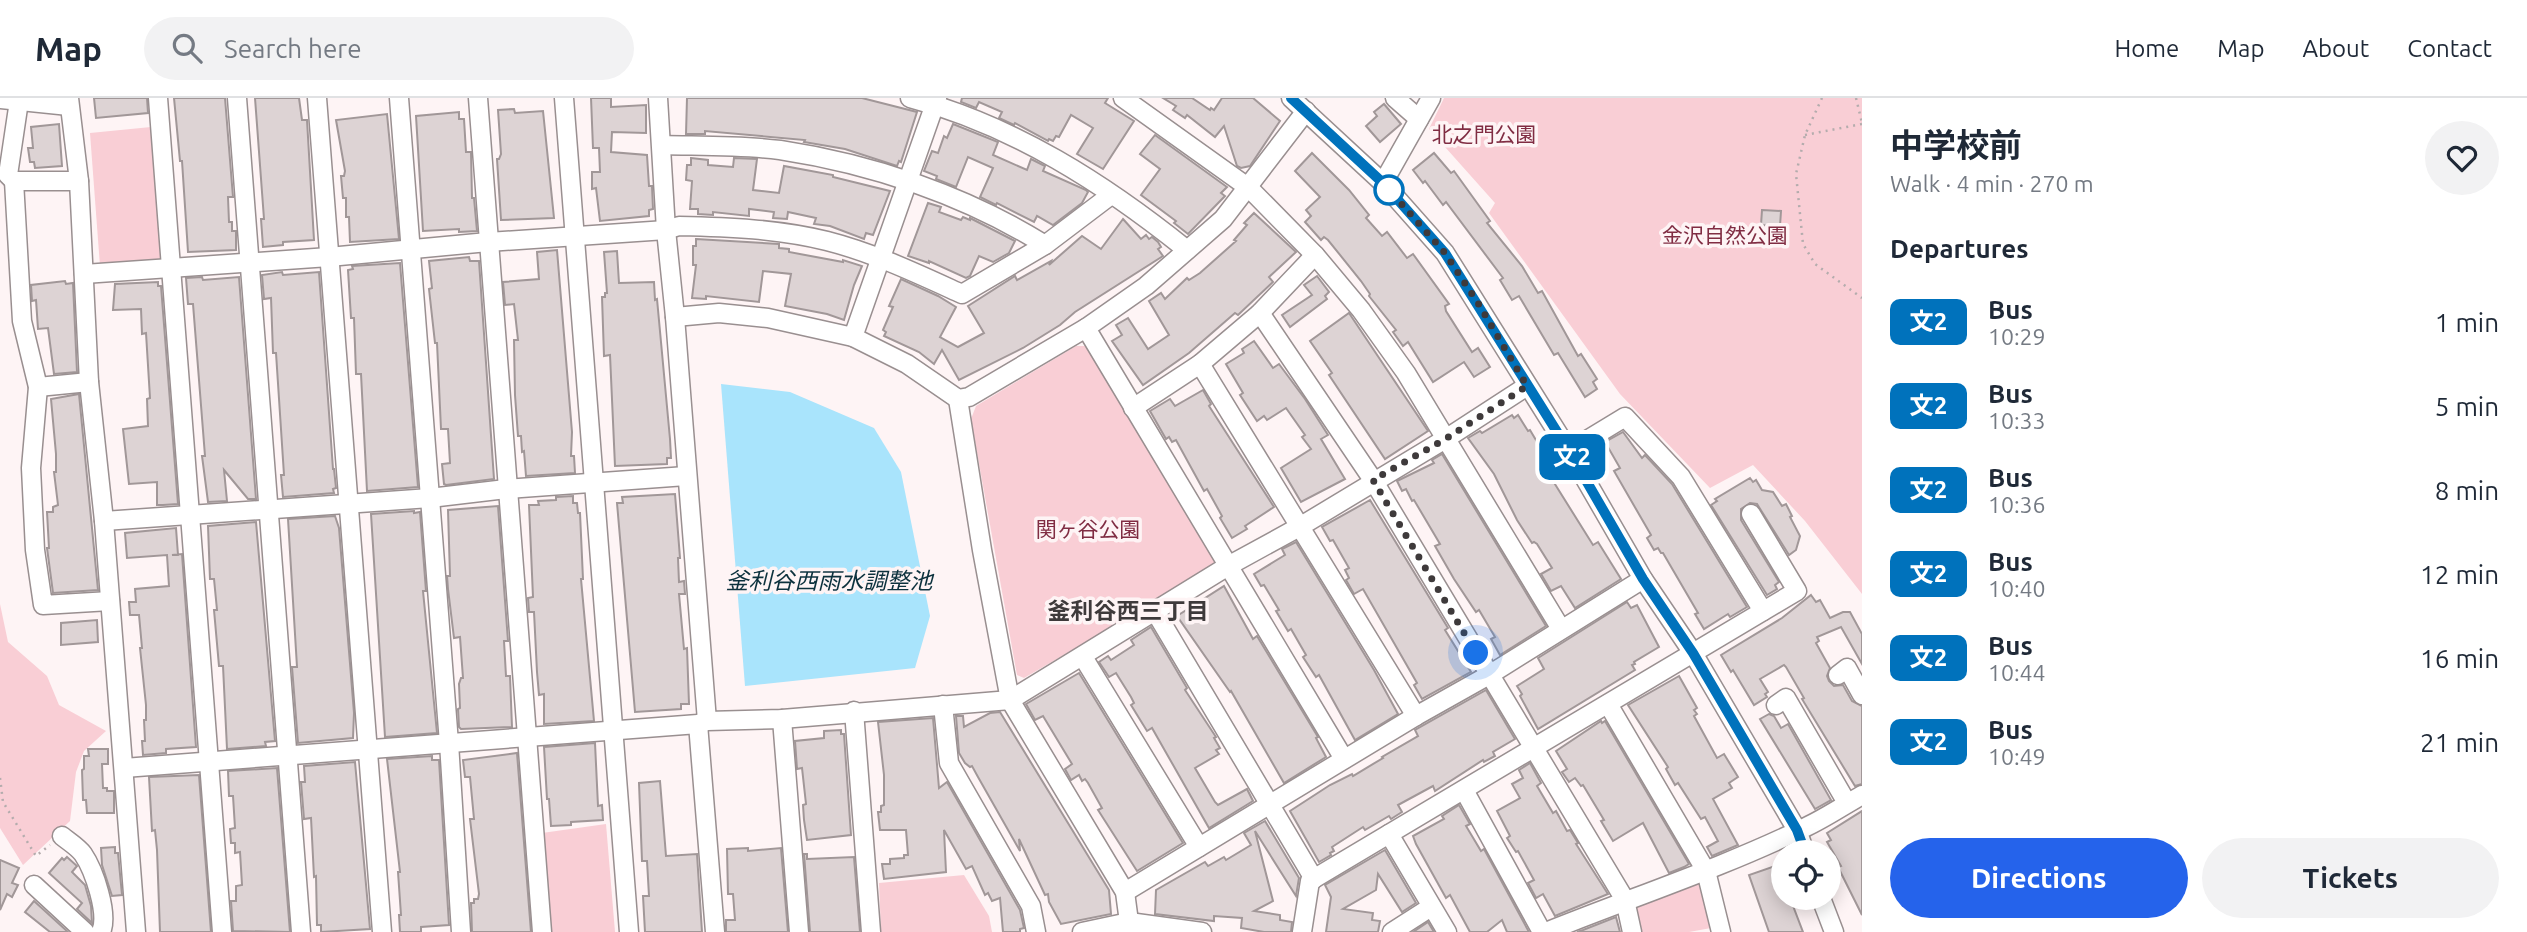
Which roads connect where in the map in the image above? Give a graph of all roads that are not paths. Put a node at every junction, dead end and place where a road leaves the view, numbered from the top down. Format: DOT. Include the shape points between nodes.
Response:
graph roads {
  1 [pos="158,98"];
  2 [pos="237,98"];
  3 [pos="317,98"];
  4 [pos="399,98"];
  5 [pos="478,98"];
  6 [pos="564,98"];
  7 [pos="658,98"];
  8 [pos="910,98"];
  9 [pos="1123,98"];
  10 [pos="1291,98"];
  11 [pos="1395,98"];
  12 [pos="1430,98"];
  13 [pos="0,99"];
  14 [pos="19,101"];
  15 [pos="936,101"];
  16 [pos="69,102"];
  17 [pos="1306,111"];
  18 [pos="1419,119"];
  19 [pos="662,145"];
  20 [pos="909,180"];
  21 [pos="14,181"];
  22 [pos="79,181"];
  23 [pos="1383,183"];
  24 [pos="1249,188"];
  25 [pos="1111,195"];
  26 [pos="666,230"];
  27 [pos="574,237"];
  28 [pos="488,242"];
  29 [pos="1045,245"];
  30 [pos="412,250"];
  31 [pos="1187,250"];
  32 [pos="1315,255"];
  33 [pos="329,257"];
  34 [pos="881,258"];
  35 [pos="248,262"];
  36 [pos="171,267"];
  37 [pos="84,274"];
  38 [pos="1260,313"];
  39 [pos="675,317"];
  40 [pos="1086,328"];
  41 [pos="853,337"];
  42 [pos="1200,364"];
  43 [pos="89,383"];
  44 [pos="1527,386"];
  45 [pos="38,387"];
  46 [pos="958,399"];
  47 [pos="1133,408"];
  48 [pos="1447,438"];
  49 [pos="1569,451"];
  50 [pos="686,476"];
  51 [pos="1373,480"];
  52 [pos="595,483"];
  53 [pos="506,489"];
  54 [pos="430,498"];
  55 [pos="349,502"];
  56 [pos="269,508"];
  57 [pos="189,514"];
  58 [pos="1751,514"];
  59 [pos="104,521"];
  60 [pos="1301,526"];
  61 [pos="1228,566"];
  62 [pos="1643,579"];
  63 [pos="110,601"];
  64 [pos="1763,611"];
  65 [pos="1156,612"];
  66 [pos="1562,629"];
  67 [pos="1693,653"];
  68 [pos="1083,657"];
  69 [pos="1489,675"];
  70 [pos="1838,675"];
  71 [pos="1862,695"];
  72 [pos="1010,700"];
  73 [pos="1608,704"];
  74 [pos="943,705"];
  75 [pos="1776,705"];
  76 [pos="854,712"];
  77 [pos="1416,716"];
  78 [pos="782,719"];
  79 [pos="703,722"];
  80 [pos="613,731"];
  81 [pos="526,737"];
  82 [pos="449,743"];
  83 [pos="368,748"];
  84 [pos="1533,749"];
  85 [pos="288,755"];
  86 [pos="1344,760"];
  87 [pos="209,761"];
  88 [pos="124,768"];
  89 [pos="1464,790"];
  90 [pos="1858,798"];
  91 [pos="1271,804"];
  92 [pos="1797,830"];
  93 [pos="1390,834"];
  94 [pos="62,836"];
  95 [pos="1801,840"];
  96 [pos="1199,847"];
  97 [pos="1706,871"];
  98 [pos="1314,879"];
  99 [pos="34,886"];
  100 [pos="1125,892"];
  101 [pos="1625,900"];
  102 [pos="1431,907"];
  103 [pos="1826,910"];
  104 [pos="1128,927"];
  105 [pos="85,932"];
  106 [pos="101,932"];
  107 [pos="136,932"];
  108 [pos="222,932"];
  109 [pos="301,932"];
  110 [pos="382,932"];
  111 [pos="461,932"];
  112 [pos="542,932"];
  113 [pos="629,932"];
  114 [pos="715,932"];
  115 [pos="799,932"];
  116 [pos="871,932"];
  117 [pos="1036,932"];
  118 [pos="1082,932"];
  119 [pos="1202,932"];
  120 [pos="1302,932"];
  121 [pos="1392,932"];
  122 [pos="1447,932"];
  123 [pos="1544,932"];
  124 [pos="1632,932"];
  125 [pos="1721,932"];
  126 [pos="1834,932"];
  1 -- 36 [label="street"];
  2 -- 35 [label="street"];
  3 -- 33 [label="street"];
  4 -- 30 [label="street"];
  5 -- 28 [label="street"];
  6 -- 27 [label="street"];
  7 -- 19 [label="street"];
  8 -- 15 [label="street"];
  9 -- 24 [label="street"];
  10 -- 17 [label="street"];
  11 -- 18 [label="street"];
  12 -- 18 [label="street"];
  13 -- 14 [label="street"];
  14 -- 16 [label="street"];
  14 -- 21 [label="street" via="8,175"];
  15 -- 20 [label="street"];
  15 -- 25 [label="street" via="1027,142"];
  16 -- 22 [label="street"];
  17 -- 23 [label="street"];
  17 -- 24 [label="street"];
  18 -- 23 [label="street"];
  19 -- 20 [label="street" via="777,150 843,161"];
  19 -- 26 [label="street"];
  20 -- 29 [label="street" via="1014,226"];
  20 -- 34 [label="street"];
  21 -- 22 [label="street"];
  21 -- 45 [label="street" via="22,321"];
  22 -- 37 [label="street"];
  23 -- 44 [label="street" via="1445,253"];
  24 -- 31 [label="street" via="1223,219"];
  24 -- 32 [label="street"];
  25 -- 29 [label="street"];
  25 -- 31 [label="street"];
  26 -- 27 [label="street"];
  26 -- 34 [label="street" via="679,226 771,231 827,241"];
  26 -- 39 [label="street"];
  27 -- 28 [label="street"];
  27 -- 52 [label="street"];
  28 -- 30 [label="street"];
  28 -- 53 [label="street"];
  29 -- 34 [label="street" via="962,294"];
  30 -- 33 [label="street"];
  30 -- 54 [label="street"];
  31 -- 40 [label="street"];
  32 -- 38 [label="street"];
  32 -- 48 [label="street" via="1362,310"];
  33 -- 35 [label="street"];
  33 -- 55 [label="street"];
  34 -- 41 [label="street"];
  35 -- 36 [label="street"];
  35 -- 56 [label="street"];
  36 -- 37 [label="street"];
  36 -- 57 [label="street"];
  37 -- 43 [label="street"];
  38 -- 42 [label="street"];
  38 -- 51 [label="street"];
  39 -- 41 [label="street" via="719,313 768,318"];
  39 -- 50 [label="street"];
  40 -- 46 [label="street" via="969,397"];
  40 -- 47 [label="street"];
  41 -- 46 [label="street" via="907,364"];
  42 -- 47 [label="street"];
  42 -- 60 [label="street"];
  43 -- 45 [label="street"];
  43 -- 59 [label="street"];
  44 -- 48 [label="street"];
  44 -- 49 [label="street"];
  45 -- 63 [label="street" via="31,468 34,550 43,605"];
  46 -- 72 [label="street"];
  47 -- 61 [label="street"];
  48 -- 51 [label="street"];
  48 -- 66 [label="street"];
  49 -- 62 [label="street"];
  49 -- 64 [label="street" via="1625,417 1681,477"];
  50 -- 52 [label="street"];
  50 -- 79 [label="street"];
  51 -- 60 [label="street"];
  51 -- 69 [label="street"];
  52 -- 53 [label="street"];
  52 -- 80 [label="street"];
  53 -- 54 [label="street"];
  53 -- 81 [label="street"];
  54 -- 55 [label="street"];
  54 -- 82 [label="street"];
  55 -- 56 [label="street"];
  55 -- 83 [label="street"];
  56 -- 57 [label="street"];
  56 -- 85 [label="street"];
  57 -- 59 [label="street"];
  57 -- 87 [label="street"];
  58 -- 64 [label="street" via="1797,591"];
  59 -- 63 [label="street"];
  60 -- 61 [label="street"];
  60 -- 77 [label="street"];
  61 -- 65 [label="street"];
  61 -- 86 [label="street"];
  62 -- 66 [label="street"];
  62 -- 67 [label="street"];
  63 -- 88 [label="street"];
  64 -- 67 [label="street"];
  65 -- 68 [label="street"];
  65 -- 91 [label="street"];
  66 -- 69 [label="street"];
  67 -- 73 [label="street"];
  67 -- 92 [label="street"];
  68 -- 72 [label="street"];
  68 -- 96 [label="street"];
  69 -- 77 [label="street"];
  69 -- 84 [label="street"];
  70 -- 71 [label="street" via="1847,668"];
  72 -- 74 [label="street"];
  72 -- 100 [label="street"];
  73 -- 84 [label="street"];
  73 -- 97 [label="street"];
  74 -- 76 [label="street"];
  74 -- 117 [label="street" via="949,763 1031,906"];
  75 -- 90 [label="street" via="1786,698"];
  76 -- 78 [label="street"];
  76 -- 116 [label="street"];
  77 -- 86 [label="street"];
  78 -- 79 [label="street"];
  78 -- 115 [label="street"];
  79 -- 80 [label="street"];
  79 -- 114 [label="street"];
  80 -- 81 [label="street"];
  80 -- 113 [label="street"];
  81 -- 82 [label="street"];
  81 -- 112 [label="street"];
  82 -- 83 [label="street"];
  82 -- 111 [label="street"];
  83 -- 85 [label="street"];
  83 -- 110 [label="street"];
  84 -- 89 [label="street"];
  84 -- 101 [label="street"];
  85 -- 87 [label="street"];
  85 -- 109 [label="street"];
  86 -- 91 [label="street"];
  87 -- 88 [label="street"];
  87 -- 108 [label="street"];
  88 -- 107 [label="street"];
  89 -- 93 [label="street"];
  89 -- 123 [label="street"];
  90 -- 92 [label="street"];
  91 -- 96 [label="street"];
  91 -- 98 [label="street"];
  92 -- 95 [label="street"];
  92 -- 97 [label="street"];
  93 -- 98 [label="street"];
  93 -- 102 [label="street"];
  94 -- 106 [label="street" via="82,854 101,897 105,923"];
  96 -- 100 [label="street"];
  97 -- 101 [label="street"];
  97 -- 125 [label="street"];
  98 -- 120 [label="street"];
  99 -- 105 [label="street"];
  100 -- 104 [label="street"];
  101 -- 123 [label="street"];
  101 -- 124 [label="street"];
  102 -- 121 [label="street"];
  102 -- 122 [label="street"];
  103 -- 126 [label="street"];
  104 -- 118 [label="street"];
  104 -- 119 [label="street"];
}
